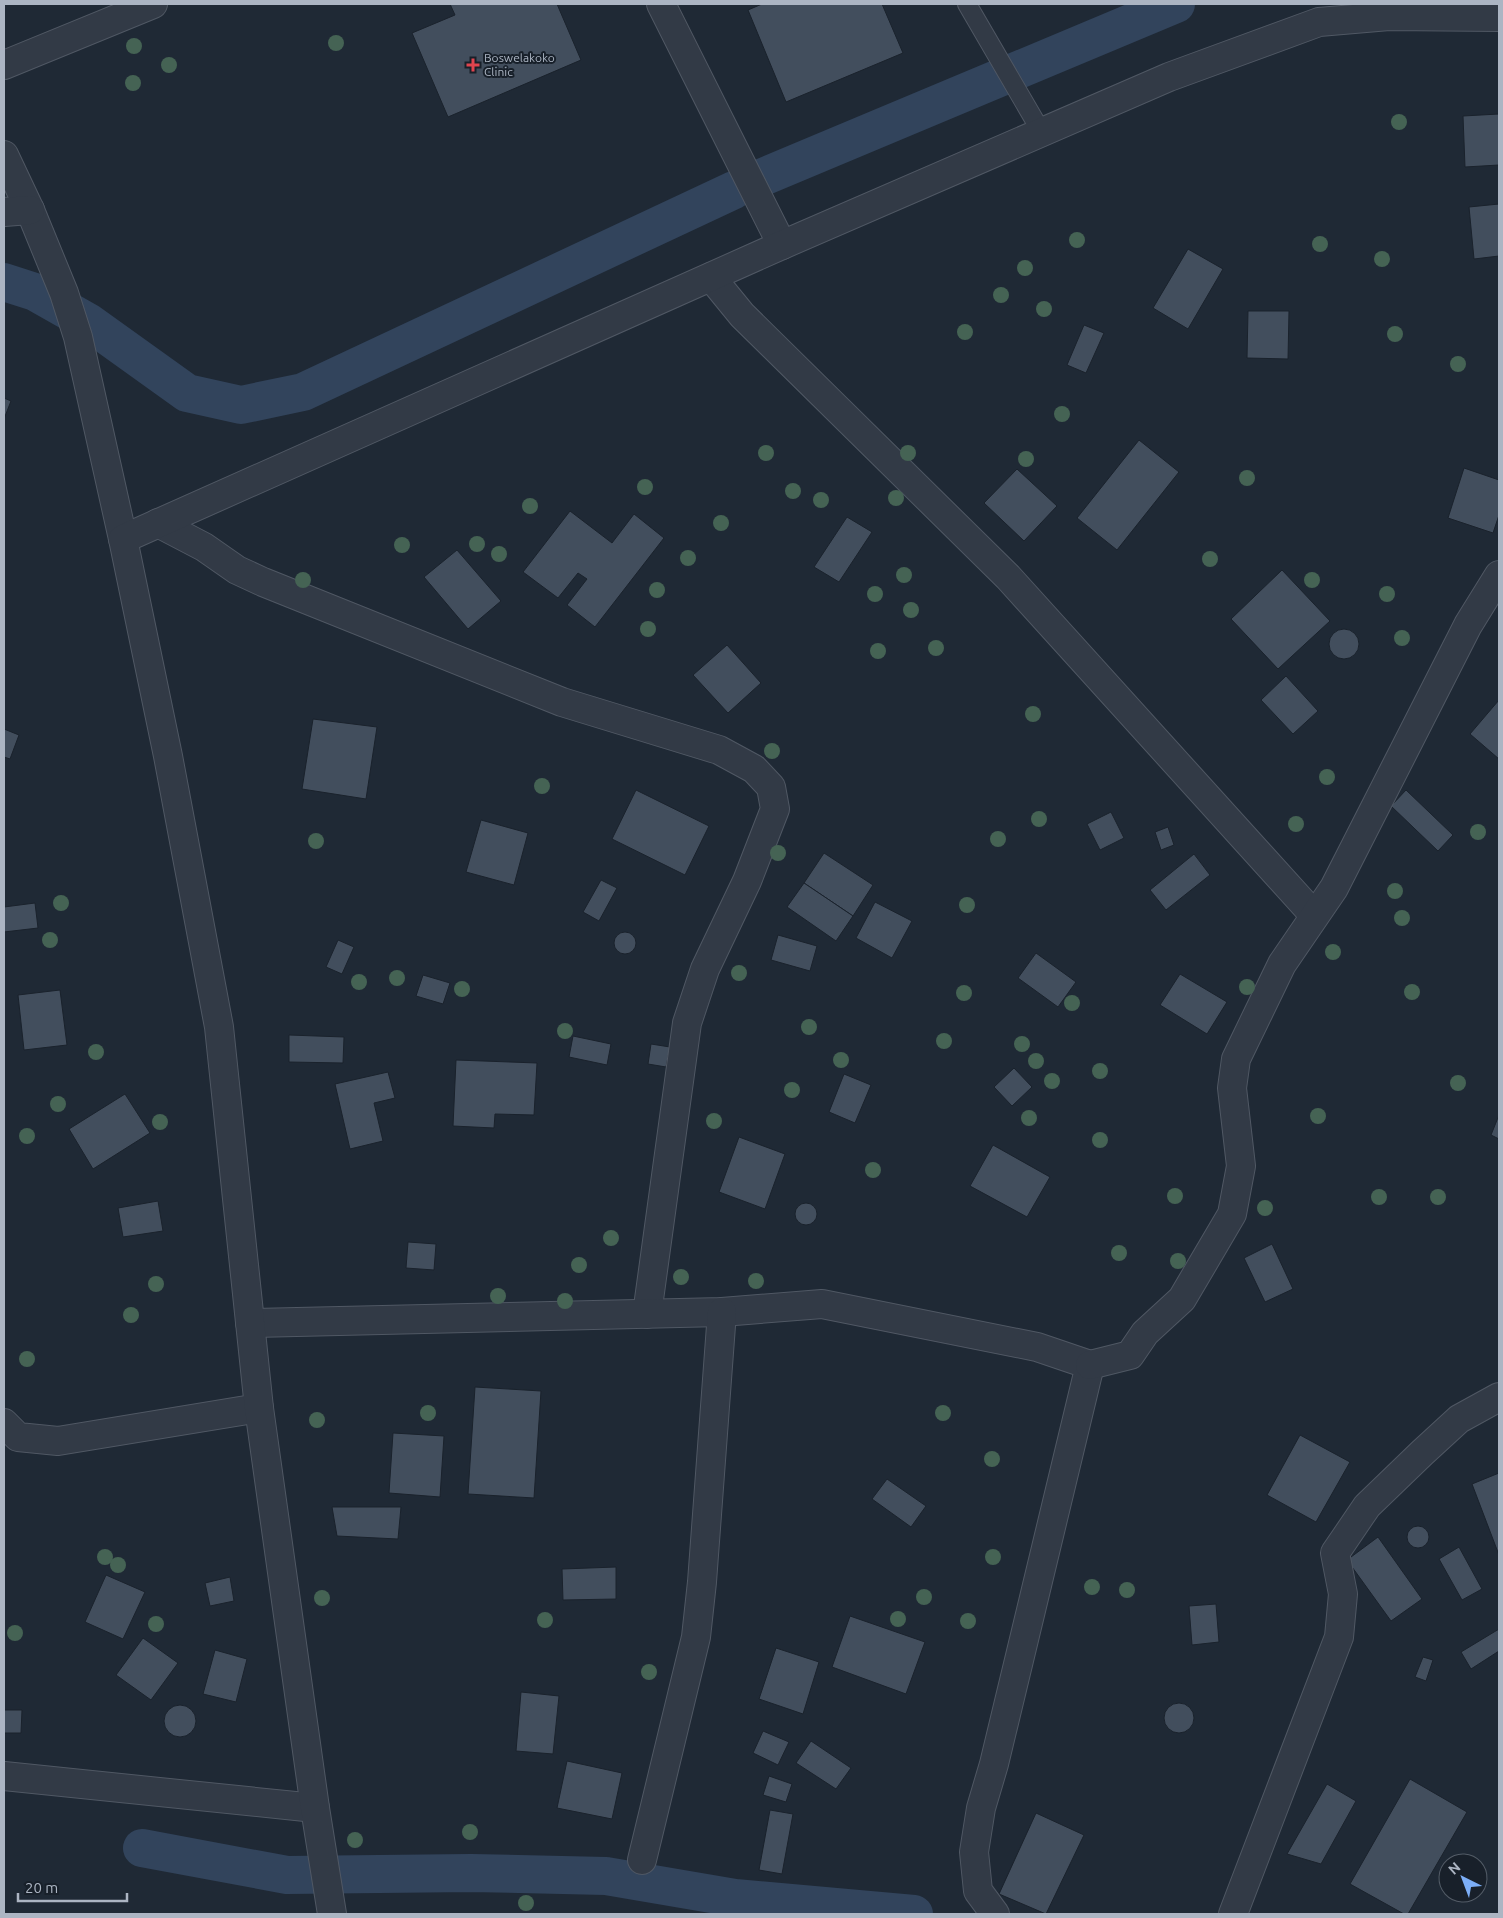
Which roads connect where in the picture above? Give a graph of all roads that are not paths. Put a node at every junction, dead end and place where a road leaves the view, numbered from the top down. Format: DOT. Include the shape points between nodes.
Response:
graph roads {
  1 [pos="153,4"];
  2 [pos="661,4"];
  3 [pos="967,4"];
  4 [pos="1315,13"];
  5 [pos="1499,17"];
  6 [pos="4,65"];
  7 [pos="1042,133"];
  8 [pos="4,155"];
  9 [pos="17,211"];
  10 [pos="782,245"];
  11 [pos="711,277"];
  12 [pos="158,523"];
  13 [pos="123,539"];
  14 [pos="1499,576"];
  15 [pos="1314,915"];
  16 [pos="722,1312"];
  17 [pos="647,1314"];
  18 [pos="250,1323"];
  19 [pos="1090,1365"];
  20 [pos="1499,1397"];
  21 [pos="259,1408"];
  22 [pos="4,1423"];
  23 [pos="4,1776"];
  24 [pos="315,1808"];
  25 [pos="642,1860"];
  26 [pos="330,1904"];
  27 [pos="995,1914"];
  28 [pos="1232,1914"];
  1 -- 6 [label="street"];
  2 -- 10 [label="street"];
  3 -- 7 [label="lane"];
  4 -- 5 [label="street"];
  4 -- 7 [label="street"];
  7 -- 10 [label="street"];
  8 -- 9 [label="street"];
  9 -- 13 [label="street" via="64,293 78,337"];
  10 -- 11 [label="street"];
  11 -- 12 [label="street"];
  11 -- 15 [label="street" via="742,315 1008,577"];
  12 -- 13 [label="street"];
  12 -- 17 [label="street" via="263,582 562,702 719,750 754,768 771,787 775,809 747,881 705,969 687,1023"];
  13 -- 18 [label="street" via="219,1026"];
  14 -- 15 [label="street" via="1468,625 1334,888"];
  15 -- 19 [label="street" via="1282,964 1236,1059 1232,1088 1241,1166 1232,1214 1182,1299 1145,1333 1130,1355"];
  16 -- 17 [label="street"];
  16 -- 19 [label="street" via="822,1304 1038,1346"];
  16 -- 25 [label="street" via="696,1637"];
  17 -- 18 [label="street"];
  18 -- 21 [label="street"];
  19 -- 27 [label="street" via="981,1808 974,1852 978,1891"];
  20 -- 28 [label="street" via="1459,1419 1422,1453 1367,1506 1335,1553 1343,1594 1339,1638"];
  21 -- 22 [label="street" via="58,1441 18,1437"];
  21 -- 24 [label="street"];
  23 -- 24 [label="street"];
  24 -- 26 [label="street"];
}
